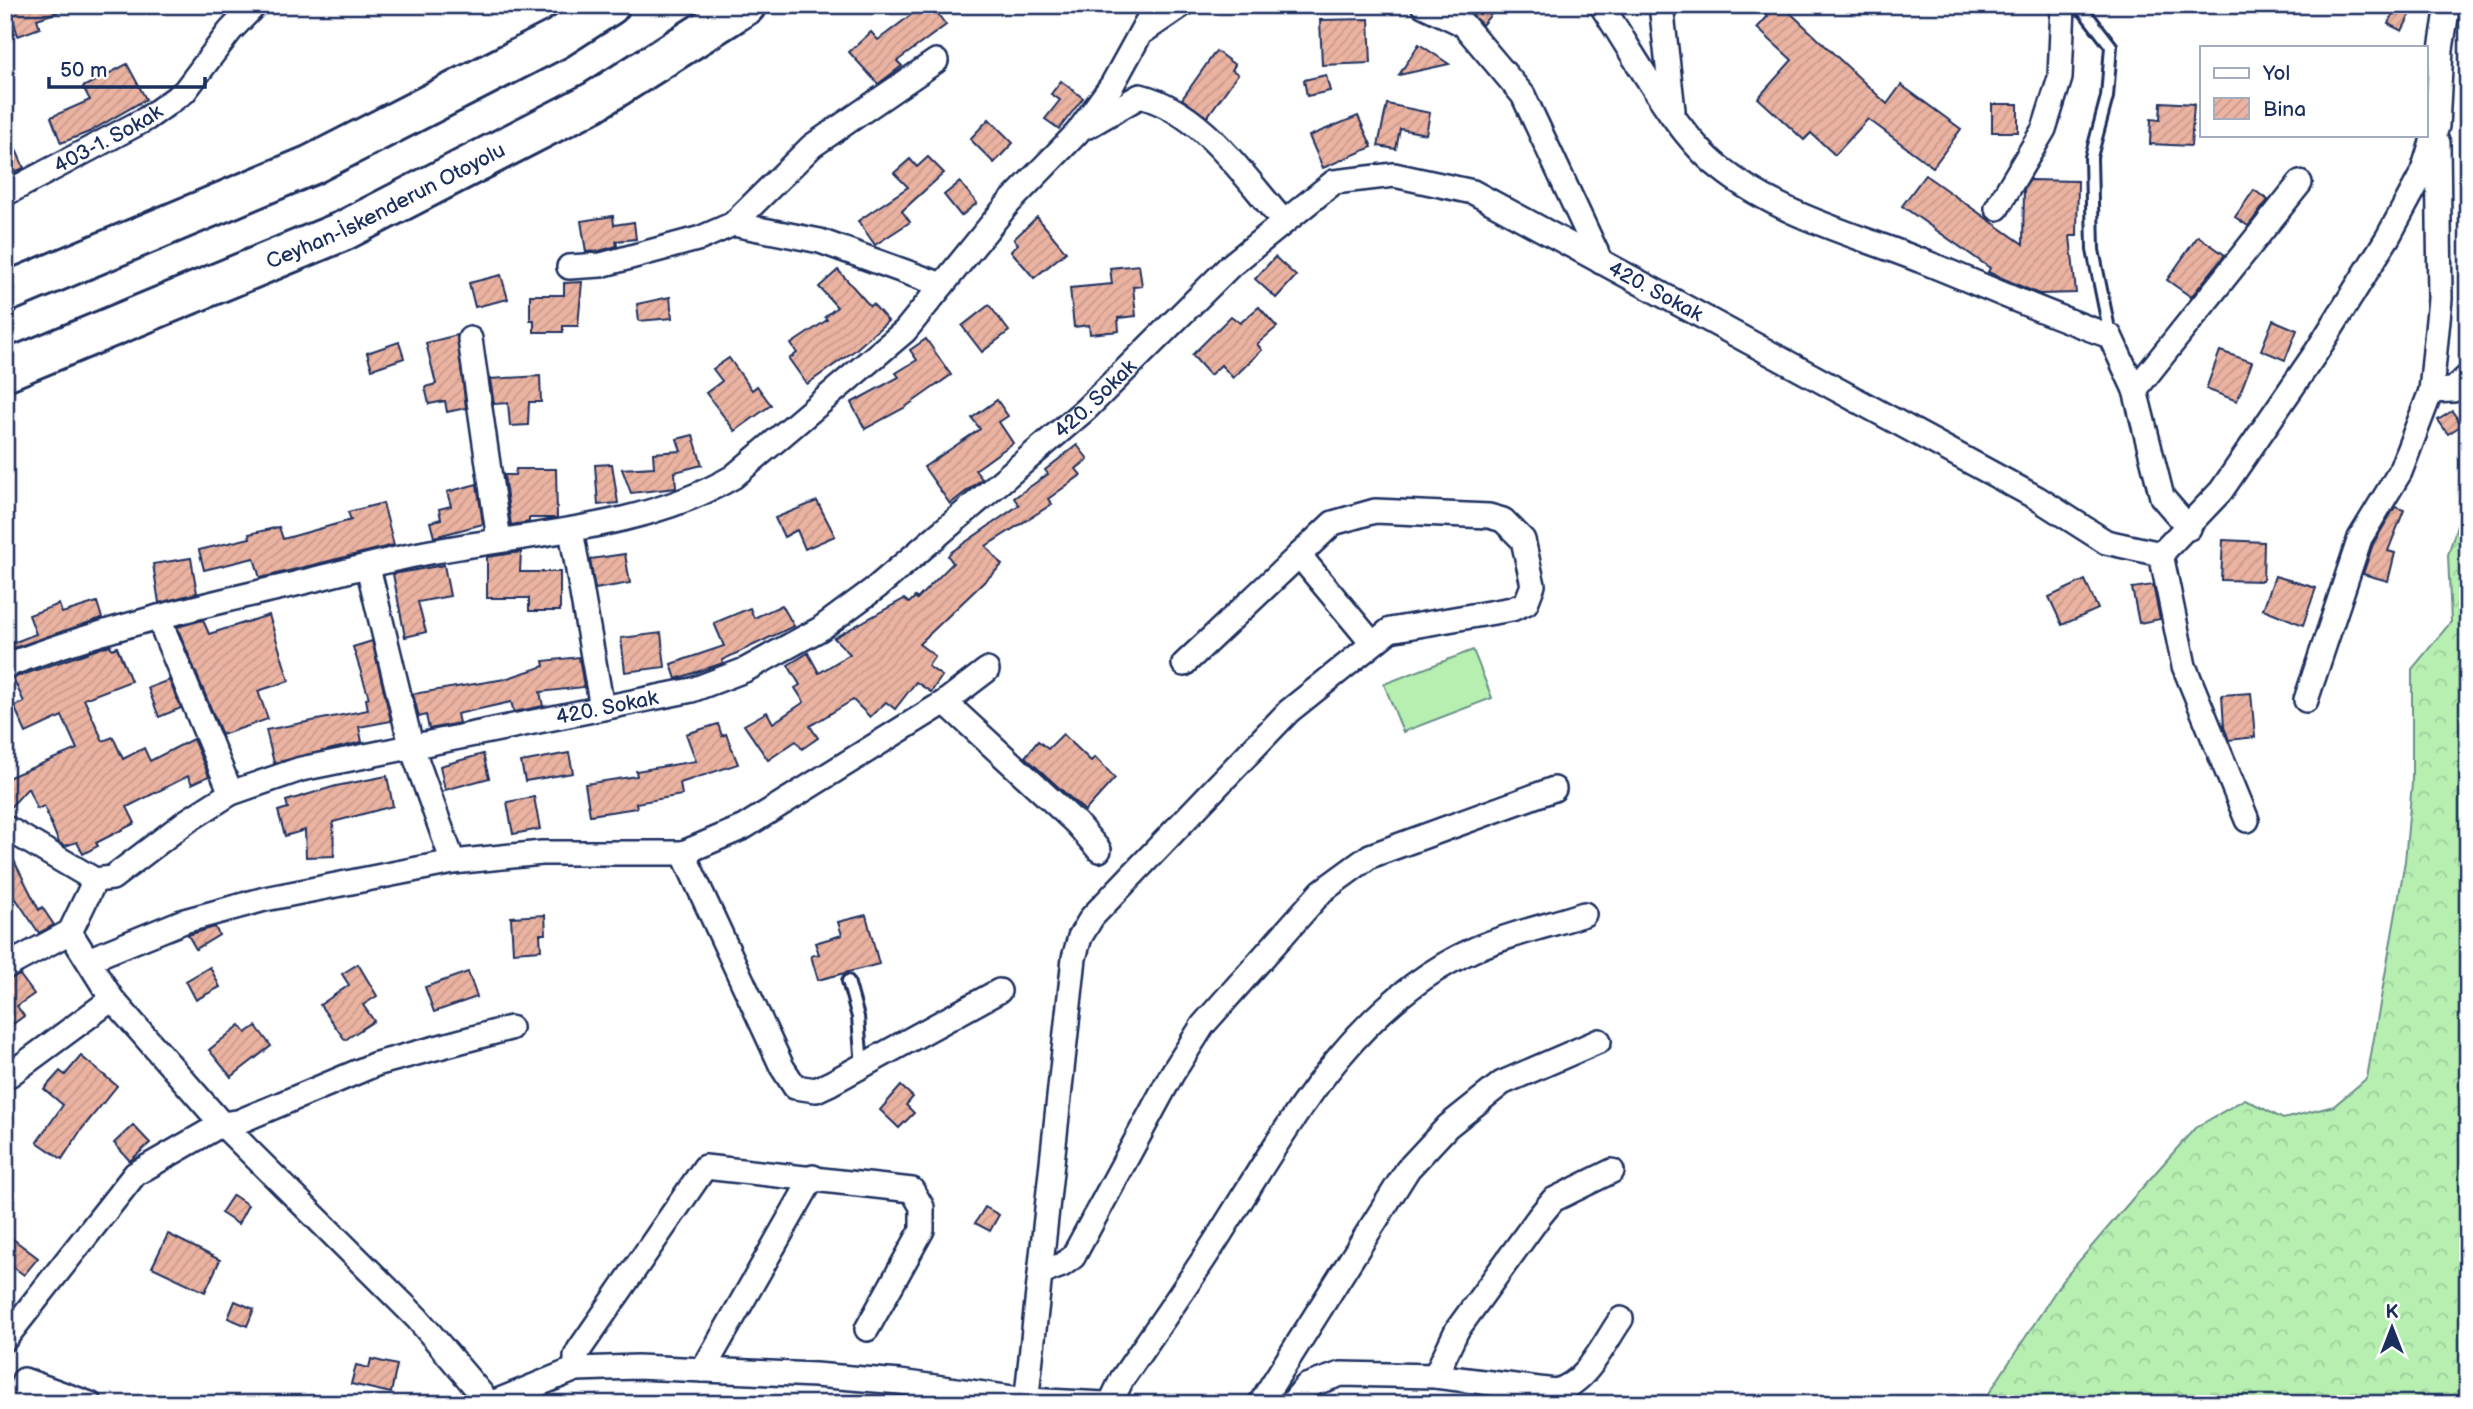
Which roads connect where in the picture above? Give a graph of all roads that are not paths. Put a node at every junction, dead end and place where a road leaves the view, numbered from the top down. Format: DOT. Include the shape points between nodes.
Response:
graph roads {
  1 [pos="255,5"];
  2 [pos="610,5"];
  3 [pos="746,5"];
  4 [pos="1156,5"];
  5 [pos="1182,5"];
  6 [pos="1423,5"];
  7 [pos="1601,5"];
  8 [pos="1661,5"];
  9 [pos="2063,5"];
  10 [pos="2071,5"];
  11 [pos="2448,5"];
  12 [pos="1141,33"];
  13 [pos="936,61"];
  14 [pos="1674,114"];
  15 [pos="2437,126"];
  16 [pos="1077,133"];
  17 [pos="2300,183"];
  18 [pos="5,194"];
  19 [pos="1997,208"];
  20 [pos="1284,222"];
  21 [pos="733,224"];
  22 [pos="1601,262"];
  23 [pos="569,267"];
  24 [pos="942,285"];
  25 [pos="5,293"];
  26 [pos="2110,336"];
  27 [pos="470,339"];
  28 [pos="5,371"];
  29 [pos="2468,376"];
  30 [pos="2135,390"];
  31 [pos="2431,391"];
  32 [pos="2189,528"];
  33 [pos="571,530"];
  34 [pos="499,540"];
  35 [pos="2161,554"];
  36 [pos="1299,555"];
  37 [pos="368,567"];
  38 [pos="158,617"];
  39 [pos="1372,643"];
  40 [pos="1184,664"];
  41 [pos="5,667"];
  42 [pos="987,670"];
  43 [pos="2306,700"];
  44 [pos="945,702"];
  45 [pos="602,708"];
  46 [pos="411,746"];
  47 [pos="1554,789"];
  48 [pos="230,793"];
  49 [pos="2247,820"];
  50 [pos="5,827"];
  51 [pos="1099,850"];
  52 [pos="683,853"];
  53 [pos="453,862"];
  54 [pos="94,880"];
  55 [pos="1584,914"];
  56 [pos="70,932"];
  57 [pos="88,960"];
  58 [pos="5,967"];
  59 [pos="848,981"];
  60 [pos="999,991"];
  61 [pos="112,999"];
  62 [pos="510,1027"];
  63 [pos="1599,1041"];
  64 [pos="862,1066"];
  65 [pos="5,1078"];
  66 [pos="222,1124"];
  67 [pos="1612,1171"];
  68 [pos="813,1177"];
  69 [pos="1041,1273"];
  70 [pos="1621,1319"];
  71 [pos="867,1329"];
  72 [pos="5,1339"];
  73 [pos="576,1369"];
  74 [pos="703,1370"];
  75 [pos="1435,1376"];
  76 [pos="1027,1402"];
  77 [pos="15,1404"];
  78 [pos="90,1404"];
  79 [pos="490,1404"];
  80 [pos="1107,1404"];
  81 [pos="1260,1404"];
  82 [pos="1291,1404"];
  1 -- 18 [label="street, 403-1. Sokak" via="184,92 146,119"];
  2 -- 25 [label="highway" via="557,39 312,165"];
  3 -- 28 [label="highway, Ceyhan-İskenderun Otoyolu" via="593,102 342,230"];
  4 -- 12 [label="street"];
  5 -- 12 [label="street"];
  6 -- 22 [label="street" via="1464,24 1523,95"];
  7 -- 14 [label="street"];
  8 -- 14 [label="street"];
  9 -- 19 [label="street" via="2060,78 2044,129"];
  10 -- 26 [label="lane" via="2084,11 2111,46 2107,97 2091,157 2093,250"];
  11 -- 15 [label="street"];
  12 -- 16 [label="street" via="1112,85"];
  13 -- 21 [label="street" via="812,146"];
  14 -- 26 [label="street" via="1719,168 1778,206"];
  15 -- 31 [label="street" via="2440,299"];
  15 -- 32 [label="street" via="2421,174 2381,249 2262,433"];
  16 -- 20 [label="street" via="1140,96 1157,100 1198,125"];
  16 -- 24 [label="street" via="1008,204"];
  17 -- 30 [label="street"];
  20 -- 22 [label="street, 420. Sokak" via="1334,182 1394,175 1473,192"];
  20 -- 45 [label="street, 420. Sokak" via="1230,266 1086,408 820,629 745,670 692,690"];
  21 -- 23 [label="street" via="701,238 601,265"];
  21 -- 24 [label="street" via="820,241"];
  22 -- 35 [label="street, 420. Sokak" via="2037,498 2105,542"];
  24 -- 33 [label="street" via="905,331 733,477 706,492"];
  26 -- 30 [label="street"];
  27 -- 34 [label="street"];
  29 -- 31 [label="street" via="2453,390"];
  30 -- 32 [label="street" via="2162,497"];
  31 -- 43 [label="street" via="2400,472 2360,538"];
  32 -- 35 [label="street"];
  33 -- 34 [label="street"];
  33 -- 45 [label="street"];
  34 -- 37 [label="street"];
  35 -- 49 [label="street" via="2184,666"];
  36 -- 39 [label="street"];
  36 -- 39 [label="street" via="1333,523 1375,511 1489,516 1518,532 1533,586 1526,603 1400,627"];
  36 -- 40 [label="street"];
  37 -- 38 [label="street"];
  37 -- 46 [label="street"];
  38 -- 41 [label="street"];
  38 -- 48 [label="street"];
  39 -- 69 [label="street" via="1289,711 1092,917 1080,937 1074,958"];
  42 -- 44 [label="street"];
  44 -- 51 [label="street" via="1076,823"];
  44 -- 52 [label="street" via="744,827"];
  45 -- 46 [label="street, 420. Sokak"];
  46 -- 48 [label="street, 420. Sokak" via="301,769"];
  46 -- 53 [label="street"];
  47 -- 69 [label="street" via="1370,856 1322,891 1203,1025 1073,1257"];
  48 -- 54 [label="street, 420. Sokak" via="112,878"];
  50 -- 54 [label="street"];
  52 -- 53 [label="street" via="542,853"];
  52 -- 64 [label="street" via="795,1087 816,1090"];
  53 -- 57 [label="street" via="184,921"];
  54 -- 56 [label="street"];
  55 -- 80 [label="street" via="1474,949 1409,990 1348,1046 1272,1146 1220,1234"];
  56 -- 57 [label="street"];
  56 -- 58 [label="street"];
  57 -- 61 [label="street"];
  59 -- 64 [label="lane" via="858,1017"];
  60 -- 64 [label="street"];
  61 -- 65 [label="street"];
  61 -- 66 [label="street"];
  62 -- 66 [label="street" via="376,1064 238,1122"];
  63 -- 81 [label="street" via="1502,1083 1428,1147 1408,1169"];
  66 -- 72 [label="street" via="135,1174"];
  66 -- 79 [label="street" via="417,1318"];
  67 -- 75 [label="street" via="1553,1200 1546,1208 1457,1330"];
  68 -- 71 [label="street" via="906,1187 920,1200 922,1230"];
  68 -- 73 [label="street" via="705,1167 579,1350"];
  68 -- 74 [label="street"];
  69 -- 76 [label="street"];
  70 -- 75 [label="street" via="1582,1375 1563,1389"];
  73 -- 74 [label="street"];
  73 -- 79 [label="street"];
  74 -- 76 [label="street" via="888,1381"];
  75 -- 82 [label="street" via="1331,1376 1306,1386"];
  76 -- 80 [label="street"];
  77 -- 78 [label="street" via="24,1380"];
}
